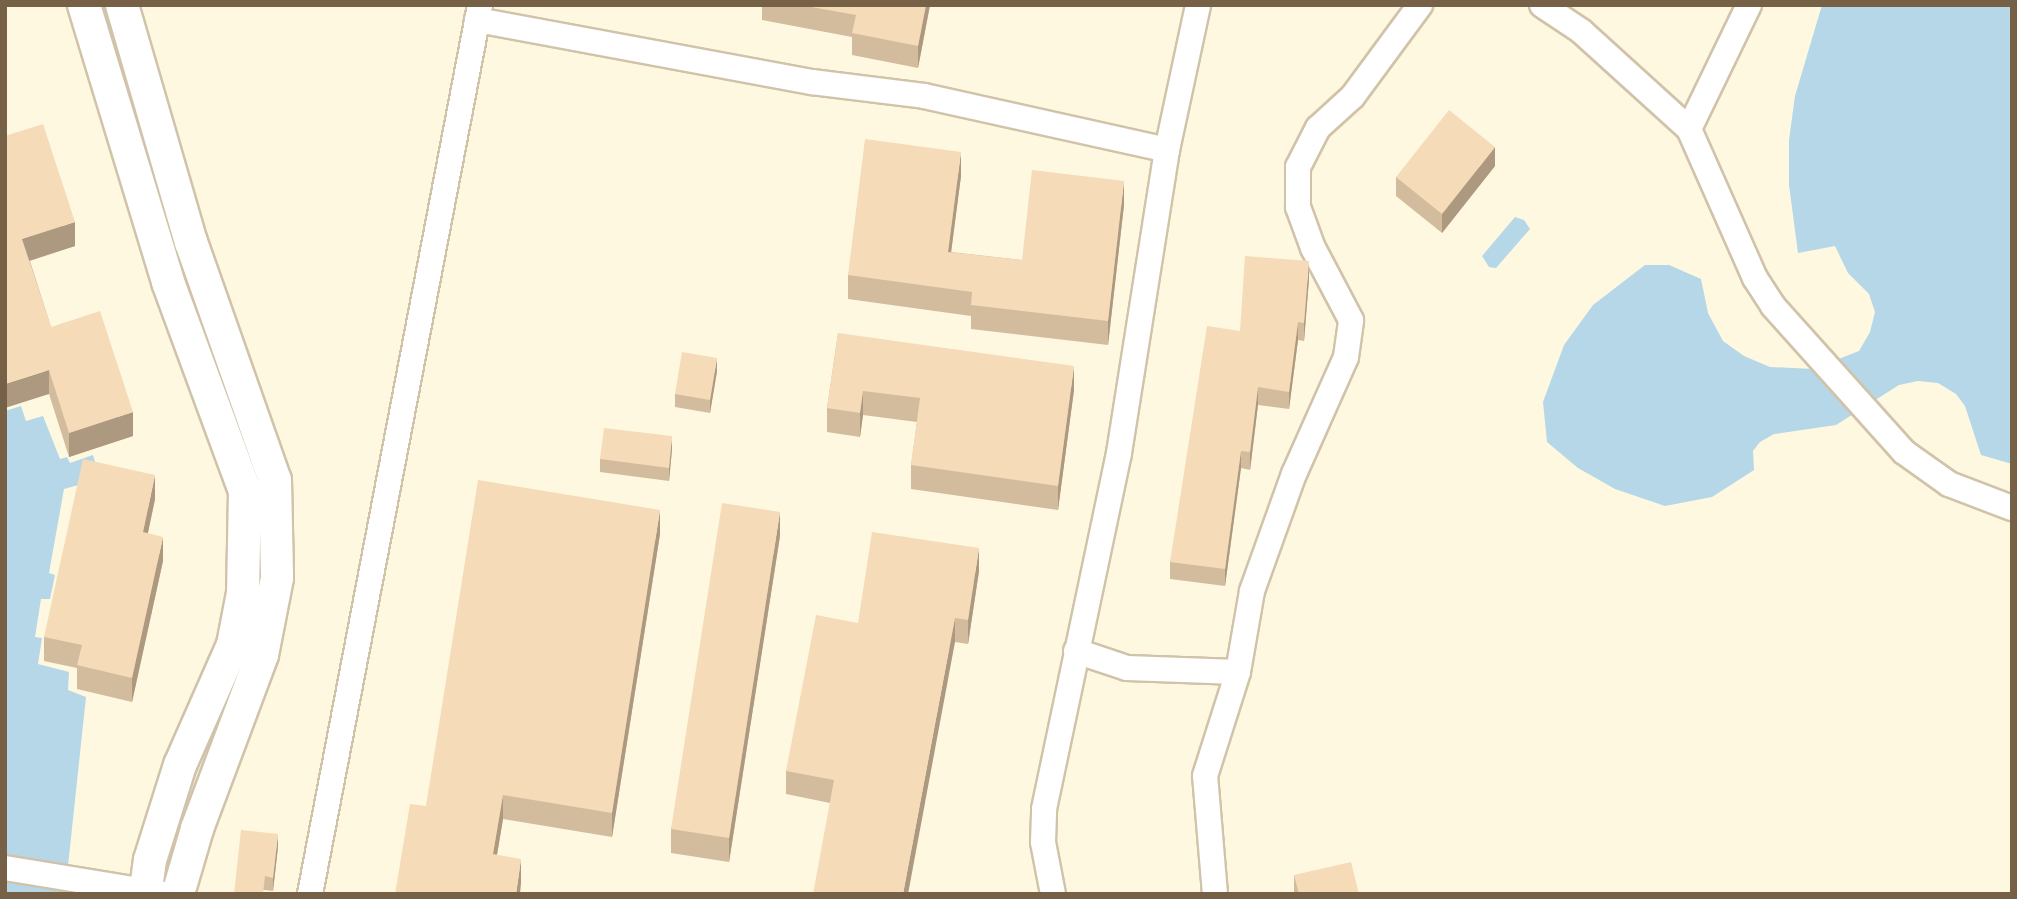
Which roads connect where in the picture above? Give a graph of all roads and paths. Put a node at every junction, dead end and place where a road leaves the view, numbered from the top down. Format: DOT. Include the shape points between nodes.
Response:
graph roads {
  1 [pos="84,5"];
  2 [pos="1198,5"];
  3 [pos="1420,5"];
  4 [pos="1542,5"];
  5 [pos="1749,5"];
  6 [pos="479,13"];
  7 [pos="127,20"];
  8 [pos="96,44"];
  9 [pos="1689,129"];
  10 [pos="1167,150"];
  11 [pos="2012,508"];
  12 [pos="1076,652"];
  13 [pos="1238,672"];
  14 [pos="5,868"];
  15 [pos="151,893"];
  16 [pos="178,894"];
  17 [pos="310,894"];
  18 [pos="1053,894"];
  19 [pos="1214,894"];
  1 -- 8 [label="street"];
  2 -- 10 [label="street"];
  3 -- 13 [label="street" via="1353,96 1318,128 1297,167 1298,207 1313,248 1350,320 1346,357 1294,474 1252,591"];
  4 -- 9 [label="street" via="1581,31"];
  5 -- 9 [label="street"];
  6 -- 10 [label="street" via="811,82 924,96"];
  6 -- 17 [label="street"];
  7 -- 8 [label="street"];
  7 -- 16 [label="street" via="191,242 275,480 277,578 262,655 197,829"];
  8 -- 15 [label="street" via="168,282 245,491 243,593 233,645 180,765"];
  9 -- 11 [label="street" via="1755,278 1773,306 1905,452 1949,484"];
  10 -- 12 [label="street" via="1119,453"];
  12 -- 13 [label="street" via="1127,668"];
  12 -- 18 [label="street" via="1044,809 1043,842"];
  13 -- 19 [label="street" via="1205,776"];
  14 -- 15 [label="street"];
}
